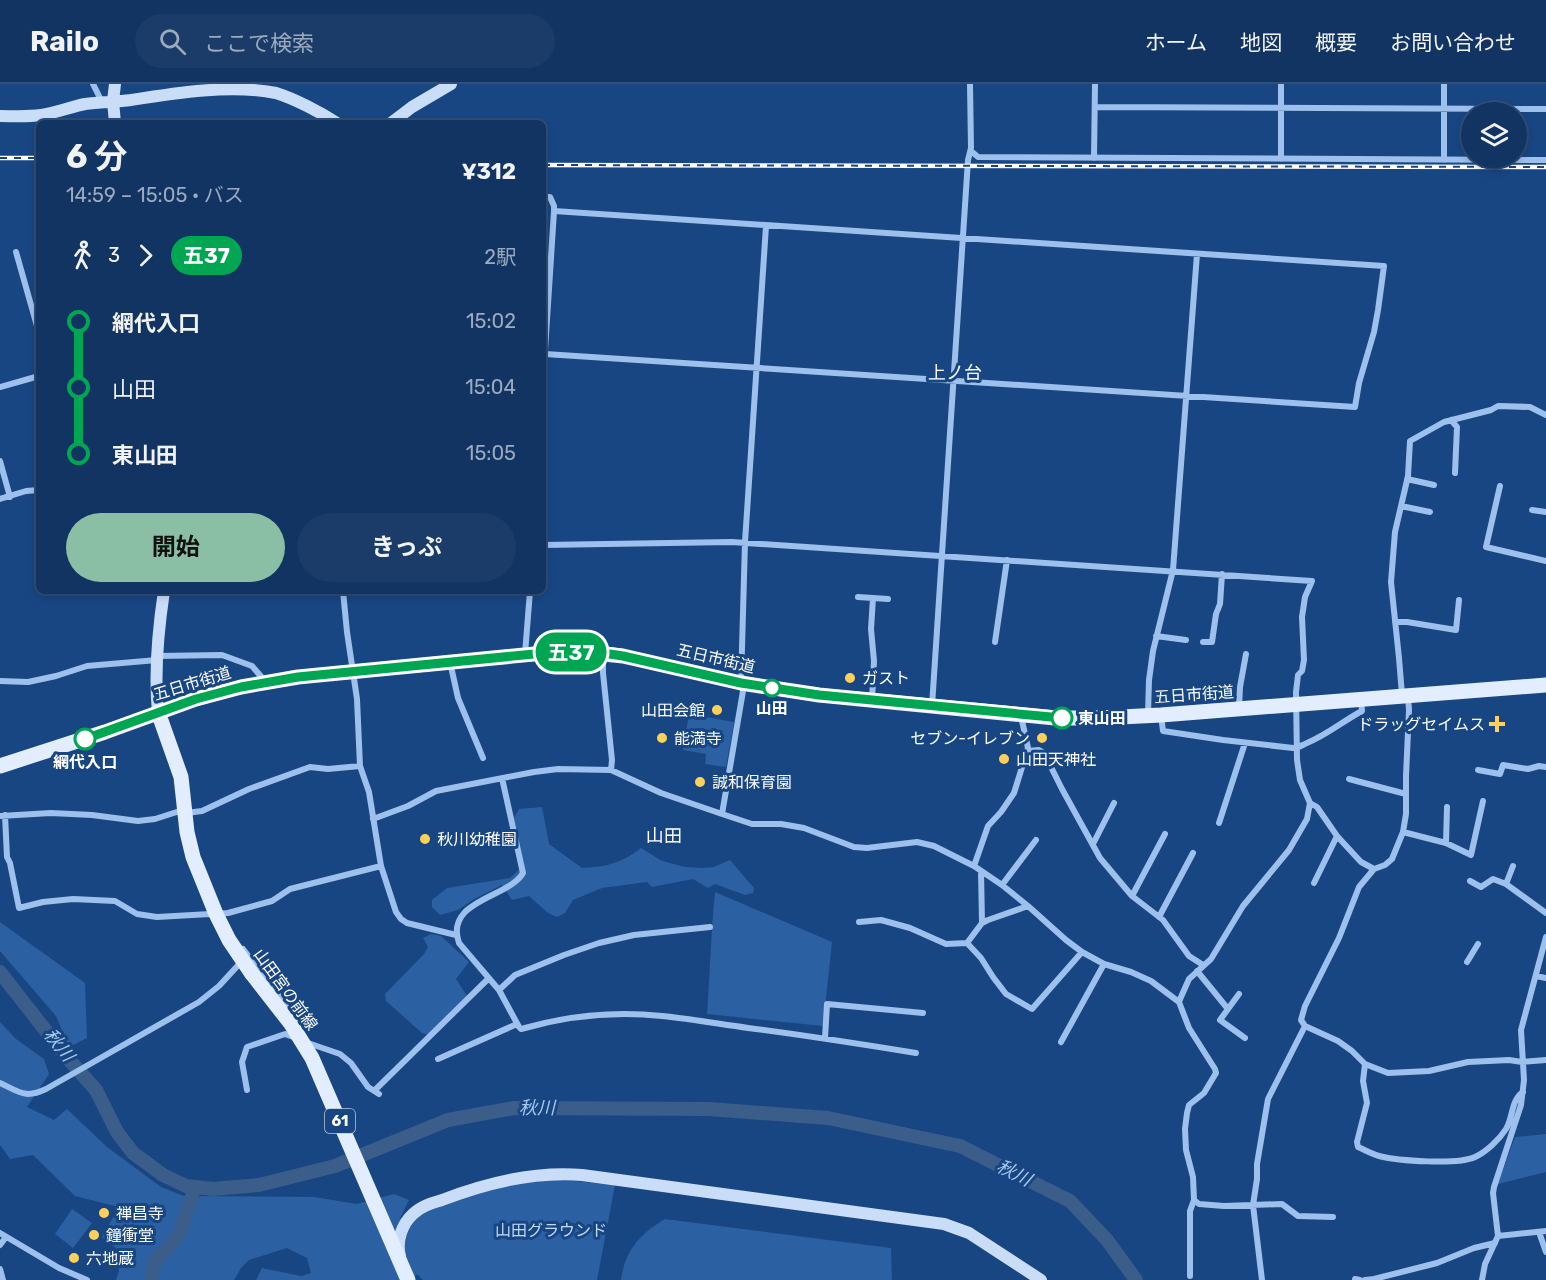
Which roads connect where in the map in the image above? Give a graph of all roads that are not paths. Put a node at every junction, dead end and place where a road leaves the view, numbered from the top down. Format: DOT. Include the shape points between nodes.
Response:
graph roads {
  1 [pos="93,84"];
  2 [pos="115,84"];
  3 [pos="451,84"];
  4 [pos="970,84"];
  5 [pos="1095,84"];
  6 [pos="1281,84"];
  7 [pos="1444,84"];
  8 [pos="107,101"];
  9 [pos="1095,107"];
  10 [pos="1281,108"];
  11 [pos="1444,108"];
  12 [pos="1546,109"];
  13 [pos="0,116"];
  14 [pos="114,120"];
  15 [pos="331,120"];
  16 [pos="396,120"];
  17 [pos="971,151"];
  18 [pos="1094,158"];
  19 [pos="1281,159"];
  20 [pos="1444,160"];
  21 [pos="1546,160"];
  22 [pos="546,197"];
  23 [pos="554,211"];
  24 [pos="766,226"];
  25 [pos="963,238"];
  26 [pos="16,252"];
  27 [pos="1197,254"];
  28 [pos="546,288"];
  29 [pos="36,322"];
  30 [pos="546,354"];
  31 [pos="756,368"];
  32 [pos="36,376"];
  33 [pos="954,381"];
  34 [pos="0,387"];
  35 [pos="1186,396"];
  36 [pos="1546,415"];
  37 [pos="1451,420"];
  38 [pos="0,461"];
  39 [pos="1455,473"];
  40 [pos="1407,480"];
  41 [pos="1434,485"];
  42 [pos="1500,486"];
  43 [pos="36,490"];
  44 [pos="10,497"];
  45 [pos="0,499"];
  46 [pos="1401,506"];
  47 [pos="1532,510"];
  48 [pos="1430,512"];
  49 [pos="1546,512"];
  50 [pos="745,542"];
  51 [pos="546,545"];
  52 [pos="942,556"];
  53 [pos="1007,560"];
  54 [pos="1546,561"];
  55 [pos="1173,570"];
  56 [pos="1222,574"];
  57 [pos="164,594"];
  58 [pos="343,594"];
  59 [pos="530,594"];
  60 [pos="858,597"];
  61 [pos="873,598"];
  62 [pos="888,599"];
  63 [pos="1459,600"];
  64 [pos="1395,622"];
  65 [pos="1156,636"];
  66 [pos="1186,640"];
  67 [pos="995,642"];
  68 [pos="1203,642"];
  69 [pos="603,653"];
  70 [pos="1246,654"];
  71 [pos="525,655"];
  72 [pos="157,658"];
  73 [pos="450,662"];
  74 [pos="352,671"];
  75 [pos="0,681"];
  76 [pos="267,682"];
  77 [pos="741,683"];
  78 [pos="1546,685"];
  79 [pos="1405,695"];
  80 [pos="1361,699"];
  81 [pos="872,700"];
  82 [pos="1296,704"];
  83 [pos="932,706"];
  84 [pos="1239,709"];
  85 [pos="158,712"];
  86 [pos="1021,715"];
  87 [pos="1154,715"];
  88 [pos="1245,743"];
  89 [pos="1298,748"];
  90 [pos="1027,751"];
  91 [pos="483,758"];
  92 [pos="0,766"];
  93 [pos="360,766"];
  94 [pos="1546,767"];
  95 [pos="611,770"];
  96 [pos="1478,770"];
  97 [pos="502,778"];
  98 [pos="1349,779"];
  99 [pos="1406,794"];
  100 [pos="1483,801"];
  101 [pos="1114,803"];
  102 [pos="1310,803"];
  103 [pos="1447,807"];
  104 [pos="184,812"];
  105 [pos="722,814"];
  106 [pos="2,815"];
  107 [pos="373,819"];
  108 [pos="1219,823"];
  109 [pos="1403,832"];
  110 [pos="1165,834"];
  111 [pos="1337,836"];
  112 [pos="1036,840"];
  113 [pos="1446,843"];
  114 [pos="1093,844"];
  115 [pos="1193,853"];
  116 [pos="381,866"];
  117 [pos="974,866"];
  118 [pos="1513,866"];
  119 [pos="1374,869"];
  120 [pos="981,871"];
  121 [pos="1470,881"];
  122 [pos="1314,883"];
  123 [pos="1506,884"];
  124 [pos="1002,885"];
  125 [pos="1132,896"];
  126 [pos="1028,906"];
  127 [pos="1546,913"];
  128 [pos="216,914"];
  129 [pos="1159,917"];
  130 [pos="859,922"];
  131 [pos="982,923"];
  132 [pos="710,927"];
  133 [pos="456,935"];
  134 [pos="1546,937"];
  135 [pos="229,940"];
  136 [pos="967,943"];
  137 [pos="1478,944"];
  138 [pos="1082,952"];
  139 [pos="242,960"];
  140 [pos="1467,962"];
  141 [pos="1104,964"];
  142 [pos="1203,965"];
  143 [pos="1197,971"];
  144 [pos="1536,976"];
  145 [pos="489,978"];
  146 [pos="1546,978"];
  147 [pos="499,990"];
  148 [pos="1239,994"];
  149 [pos="1179,1002"];
  150 [pos="1228,1009"];
  151 [pos="923,1013"];
  152 [pos="517,1024"];
  153 [pos="1305,1026"];
  154 [pos="825,1038"];
  155 [pos="1245,1038"];
  156 [pos="1061,1042"];
  157 [pos="311,1044"];
  158 [pos="916,1053"];
  159 [pos="438,1059"];
  160 [pos="1546,1060"];
  161 [pos="1522,1062"];
  162 [pos="1365,1064"];
  163 [pos="0,1083"];
  164 [pos="248,1090"];
  165 [pos="1523,1092"];
  166 [pos="1194,1200"];
  167 [pos="1253,1205"];
  168 [pos="1333,1217"];
  169 [pos="1543,1231"];
  170 [pos="3,1235"];
  171 [pos="1498,1236"];
  172 [pos="1495,1243"];
  173 [pos="0,1245"];
  174 [pos="1546,1252"];
  175 [pos="0,1269"];
  176 [pos="1190,1276"];
  177 [pos="1397,1277"];
  178 [pos="3,1280"];
  179 [pos="87,1280"];
  180 [pos="408,1280"];
  181 [pos="414,1280"];
  182 [pos="1041,1280"];
  183 [pos="1262,1280"];
  184 [pos="1360,1280"];
  185 [pos="1482,1280"];
  1 -- 8 [label="street"];
  2 -- 8 [label="street"];
  3 -- 16 [label="street"];
  4 -- 17 [label="street"];
  5 -- 9 [label="street"];
  6 -- 10 [label="street"];
  7 -- 11 [label="street"];
  8 -- 13 [label="street" via="44,115"];
  8 -- 14 [label="street"];
  8 -- 15 [label="street" via="211,88 254,89 295,101"];
  9 -- 10 [label="street"];
  9 -- 18 [label="street"];
  10 -- 11 [label="street"];
  10 -- 19 [label="street"];
  11 -- 12 [label="street"];
  11 -- 20 [label="street"];
  17 -- 18 [label="street" via="978,157"];
  17 -- 25 [label="street"];
  18 -- 19 [label="street"];
  19 -- 20 [label="street"];
  20 -- 21 [label="street"];
  22 -- 23 [label="street"];
  23 -- 24 [label="street"];
  23 -- 28 [label="street"];
  24 -- 25 [label="street"];
  24 -- 31 [label="street"];
  25 -- 27 [label="street"];
  25 -- 33 [label="street"];
  26 -- 29 [label="street"];
  27 -- 35 [label="street"];
  27 -- 35 [label="street" via="1384,266 1374,332 1355,407"];
  30 -- 31 [label="street"];
  31 -- 33 [label="street"];
  31 -- 50 [label="street"];
  32 -- 34 [label="street"];
  33 -- 35 [label="street"];
  33 -- 52 [label="street"];
  35 -- 55 [label="street"];
  36 -- 37 [label="street" via="1530,407 1498,406"];
  37 -- 39 [label="street" via="1457,427"];
  37 -- 40 [label="street" via="1410,441"];
  38 -- 44 [label="street"];
  40 -- 41 [label="street"];
  40 -- 46 [label="street"];
  42 -- 54 [label="street" via="1486,547"];
  43 -- 44 [label="street"];
  44 -- 45 [label="street"];
  46 -- 48 [label="street"];
  46 -- 64 [label="street" via="1391,582"];
  47 -- 49 [label="street"];
  50 -- 51 [label="street"];
  50 -- 52 [label="street"];
  50 -- 77 [label="street"];
  52 -- 53 [label="street"];
  52 -- 83 [label="street"];
  53 -- 55 [label="street"];
  53 -- 67 [label="street"];
  55 -- 56 [label="street"];
  55 -- 65 [label="street"];
  56 -- 68 [label="street" via="1212,642"];
  56 -- 82 [label="street" via="1312,580 1302,616 1305,660 1298,675"];
  57 -- 72 [label="street"];
  58 -- 74 [label="street"];
  59 -- 71 [label="street"];
  60 -- 61 [label="street"];
  61 -- 62 [label="street"];
  61 -- 81 [label="street"];
  63 -- 64 [label="street" via="1456,630"];
  64 -- 79 [label="street"];
  65 -- 66 [label="street"];
  65 -- 87 [label="street" via="1149,680"];
  69 -- 71 [label="main road, 五日市街道"];
  69 -- 77 [label="main road, 五日市街道"];
  69 -- 95 [label="street"];
  70 -- 84 [label="street"];
  71 -- 73 [label="main road, 五日市街道"];
  72 -- 75 [label="street" via="87,666 28,682"];
  72 -- 76 [label="street" via="222,655 252,666"];
  72 -- 85 [label="street"];
  73 -- 74 [label="main road, 五日市街道"];
  73 -- 91 [label="street" via="458,698"];
  74 -- 76 [label="main road, 五日市街道"];
  74 -- 93 [label="street"];
  76 -- 85 [label="main road, 五日市街道"];
  77 -- 81 [label="main road, 五日市街道"];
  77 -- 105 [label="street" via="743,691"];
  78 -- 79 [label="main road, 五日市街道"];
  79 -- 80 [label="main road, 五日市街道"];
  79 -- 99 [label="street" via="1409,710"];
  80 -- 82 [label="main road, 五日市街道"];
  80 -- 89 [label="street" via="1362,711"];
  81 -- 83 [label="main road, 五日市街道"];
  82 -- 84 [label="main road, 五日市街道"];
  82 -- 89 [label="street"];
  83 -- 86 [label="main road, 五日市街道"];
  84 -- 87 [label="main road, 五日市街道"];
  85 -- 92 [label="main road, 五日市街道"];
  85 -- 104 [label="main road, 山田宮の前線 / 61" via="181,777"];
  86 -- 87 [label="main road, 五日市街道" via="1080,719"];
  86 -- 90 [label="street"];
  87 -- 88 [label="street" via="1163,731"];
  88 -- 89 [label="street"];
  88 -- 108 [label="street"];
  89 -- 102 [label="street" via="1300,780"];
  90 -- 114 [label="street" via="1044,753"];
  90 -- 117 [label="street" via="1014,793 988,826"];
  93 -- 104 [label="street" via="310,767 202,811"];
  93 -- 107 [label="street"];
  94 -- 96 [label="street" via="1503,765 1500,774"];
  95 -- 97 [label="street" via="558,769"];
  95 -- 105 [label="street"];
  97 -- 107 [label="street" via="436,791"];
  97 -- 133 [label="street" via="523,873 519,880 481,899 465,913"];
  98 -- 99 [label="street"];
  99 -- 109 [label="street"];
  100 -- 113 [label="street" via="1471,855"];
  101 -- 114 [label="street"];
  102 -- 111 [label="street"];
  102 -- 142 [label="street" via="1307,819 1289,850 1243,906 1211,959"];
  103 -- 113 [label="street"];
  104 -- 106 [label="street" via="138,821 51,813"];
  104 -- 128 [label="main road, 山田宮の前線 / 61" via="191,849"];
  105 -- 117 [label="street" via="753,824 804,828 854,847 926,843"];
  106 -- 128 [label="street" via="19,908 73,899 115,901 137,914 157,917"];
  107 -- 116 [label="street"];
  109 -- 113 [label="street"];
  109 -- 119 [label="street" via="1392,859"];
  110 -- 125 [label="street"];
  111 -- 119 [label="street" via="1361,862"];
  111 -- 122 [label="street"];
  112 -- 124 [label="street"];
  114 -- 125 [label="street"];
  115 -- 129 [label="street"];
  116 -- 128 [label="street" via="290,889 272,901 228,914"];
  116 -- 133 [label="street" via="401,919"];
  117 -- 120 [label="street"];
  118 -- 123 [label="street"];
  119 -- 153 [label="street" via="1359,886 1339,938 1305,1006 1301,1020"];
  120 -- 124 [label="street"];
  120 -- 131 [label="street"];
  121 -- 123 [label="street" via="1481,887 1493,879"];
  123 -- 127 [label="street"];
  124 -- 126 [label="street"];
  125 -- 129 [label="street"];
  126 -- 131 [label="street"];
  126 -- 138 [label="street"];
  128 -- 135 [label="main road, 山田宮の前線 / 61"];
  129 -- 142 [label="street" via="1189,956"];
  130 -- 136 [label="street" via="880,920 946,944"];
  131 -- 136 [label="street"];
  132 -- 147 [label="street" via="599,943 515,975"];
  133 -- 145 [label="street"];
  134 -- 144 [label="street"];
  135 -- 139 [label="main road, 山田宮の前線 / 61"];
  135 -- 157 [label="street" via="236,940 252,960"];
  136 -- 138 [label="street" via="1006,994 1032,1009"];
  137 -- 140 [label="street"];
  138 -- 141 [label="street"];
  139 -- 163 [label="street" via="199,1002 46,1089 32,1095"];
  139 -- 180 [label="main road, 山田宮の前線 / 61, bridge" via="312,1058"];
  141 -- 149 [label="street" via="1151,981"];
  141 -- 156 [label="street"];
  142 -- 143 [label="street"];
  143 -- 149 [label="street"];
  143 -- 150 [label="street"];
  144 -- 146 [label="street"];
  144 -- 161 [label="street" via="1521,1030"];
  145 -- 147 [label="street"];
  145 -- 157 [label="street" via="377,1092 340,1054"];
  147 -- 152 [label="street"];
  148 -- 150 [label="street"];
  149 -- 166 [label="street" via="1189,1028 1216,1073 1204,1093 1189,1105 1187,1113 1186,1150"];
  150 -- 155 [label="street" via="1220,1020"];
  151 -- 154 [label="street" via="827,1004"];
  152 -- 154 [label="street" via="521,1029 572,1018 660,1016"];
  152 -- 159 [label="street"];
  153 -- 162 [label="street" via="1338,1041"];
  153 -- 167 [label="street" via="1268,1100"];
  154 -- 158 [label="street"];
  157 -- 164 [label="street" via="285,1034 247,1047 242,1062"];
  160 -- 161 [label="street"];
  161 -- 162 [label="street" via="1468,1062 1429,1071 1396,1073"];
  161 -- 165 [label="street"];
  162 -- 165 [label="street" via="1367,1102 1357,1142 1358,1147 1380,1156 1425,1161 1474,1157 1488,1149 1506,1129"];
  165 -- 171 [label="street" via="1494,1187"];
  166 -- 167 [label="street" via="1199,1204"];
  166 -- 176 [label="street" via="1190,1211"];
  167 -- 168 [label="street" via="1282,1204 1298,1216"];
  167 -- 183 [label="street"];
  169 -- 171 [label="street"];
  169 -- 174 [label="street"];
  170 -- 173 [label="street"];
  170 -- 179 [label="street"];
  171 -- 172 [label="street"];
  172 -- 177 [label="street"];
  172 -- 185 [label="street"];
  175 -- 178 [label="street"];
  177 -- 184 [label="street"];
  181 -- 182 [label="street" via="404,1268 399,1250 402,1230 418,1210 478,1187 562,1174 944,1224 969,1233"];
}
